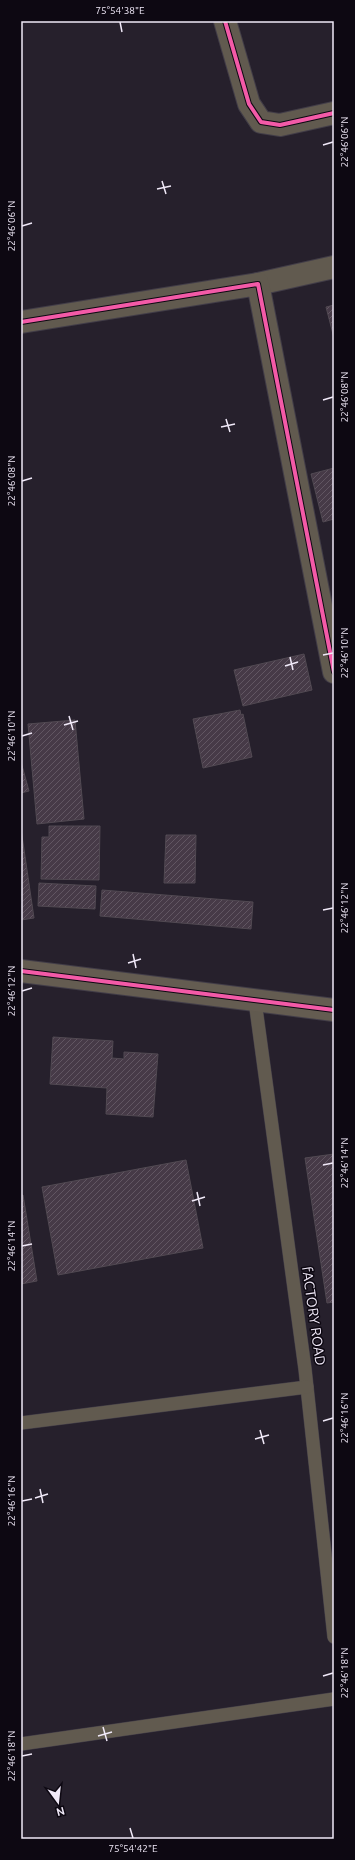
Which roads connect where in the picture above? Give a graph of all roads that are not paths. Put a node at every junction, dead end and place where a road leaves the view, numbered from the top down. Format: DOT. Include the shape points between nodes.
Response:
graph roads {
  1 [pos="225,21"];
  2 [pos="334,113"];
  3 [pos="334,267"];
  4 [pos="258,284"];
  5 [pos="21,322"];
  6 [pos="334,672"];
  7 [pos="21,971"];
  8 [pos="255,1001"];
  9 [pos="334,1010"];
  10 [pos="307,1387"];
  11 [pos="21,1423"];
  12 [pos="334,1637"];
  13 [pos="334,1699"];
  14 [pos="21,1744"];
  1 -- 2 [label="street" via="249,104 261,122 280,125"];
  3 -- 4 [label="street"];
  4 -- 5 [label="street"];
  4 -- 6 [label="street"];
  7 -- 8 [label="street"];
  8 -- 9 [label="street"];
  8 -- 10 [label="lane, fACTORY ROAD"];
  10 -- 11 [label="lane"];
  10 -- 12 [label="lane, fACTORY ROAD"];
  13 -- 14 [label="lane"];
}
